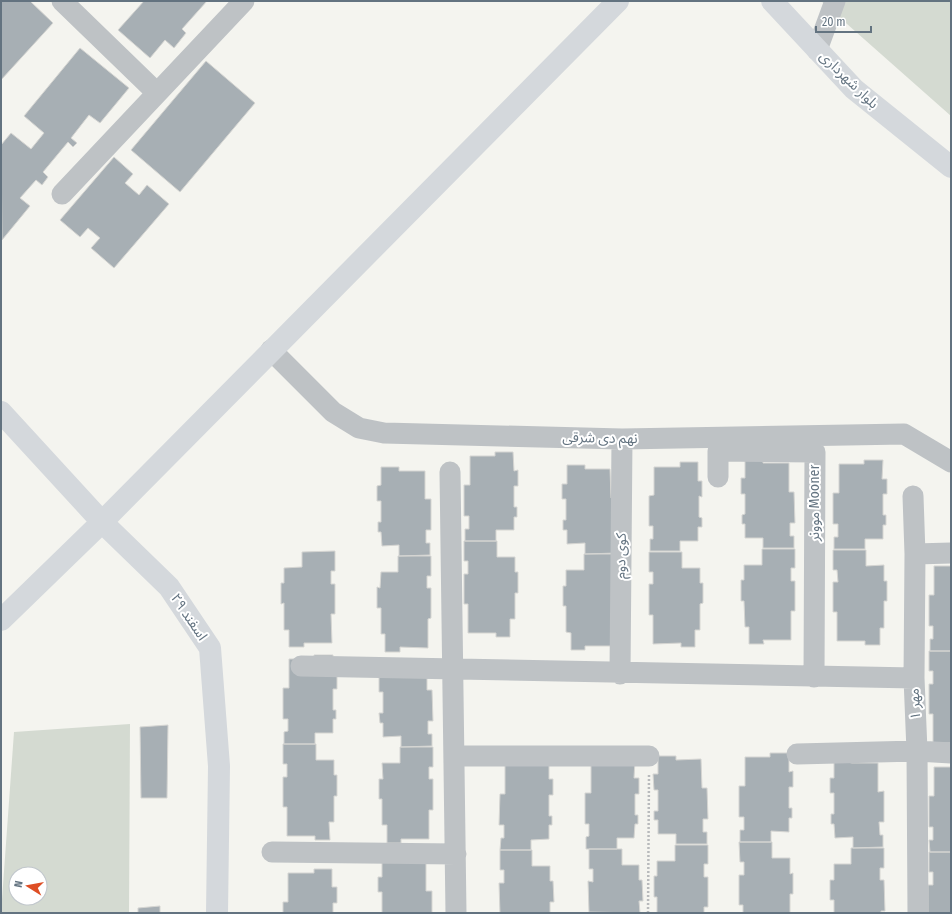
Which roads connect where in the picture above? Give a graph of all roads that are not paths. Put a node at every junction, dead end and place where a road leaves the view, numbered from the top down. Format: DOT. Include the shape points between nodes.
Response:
graph roads {
  1 [pos="62,1"];
  2 [pos="244,1"];
  3 [pos="618,1"];
  4 [pos="772,1"];
  5 [pos="835,1"];
  6 [pos="817,50"];
  7 [pos="158,93"];
  8 [pos="951,167"];
  9 [pos="62,194"];
  10 [pos="271,350"];
  11 [pos="1,412"];
  12 [pos="622,439"];
  13 [pos="951,462"];
  14 [pos="450,472"];
  15 [pos="718,477"];
  16 [pos="913,496"];
  17 [pos="102,522"];
  18 [pos="951,553"];
  19 [pos="915,554"];
  20 [pos="1,620"];
  21 [pos="302,666"];
  22 [pos="453,669"];
  23 [pos="620,674"];
  24 [pos="814,677"];
  25 [pos="914,678"];
  26 [pos="917,751"];
  27 [pos="951,753"];
  28 [pos="797,754"];
  29 [pos="454,756"];
  30 [pos="649,756"];
  31 [pos="272,852"];
  32 [pos="456,854"];
  33 [pos="217,913"];
  34 [pos="456,913"];
  35 [pos="918,913"];
  1 -- 7 [label="street"];
  2 -- 7 [label="street"];
  3 -- 10 [label="street"];
  4 -- 6 [label="street, بلوار شهرداری"];
  5 -- 6 [label="street"];
  6 -- 8 [label="street, بلوار شهرداری" via="854,89"];
  7 -- 9 [label="street"];
  10 -- 12 [label="street, نهم دی شرقی" via="333,412 359,428 384,434"];
  10 -- 17 [label="street"];
  11 -- 17 [label="street, ۲۹ اسفند"];
  12 -- 13 [label="street, نهم دی شرقی" via="904,434"];
  12 -- 23 [label="street, کوی دوم"];
  14 -- 22 [label="street"];
  15 -- 24 [label="street, موونر Mooner" via="718,451 815,452"];
  16 -- 19 [label="street, مهر ۱"];
  17 -- 20 [label="street"];
  17 -- 33 [label="street, ۲۹ اسفند" via="169,587 210,648 219,766"];
  18 -- 19 [label="street"];
  19 -- 25 [label="street, مهر ۱"];
  21 -- 22 [label="street"];
  22 -- 23 [label="street"];
  22 -- 29 [label="street"];
  23 -- 24 [label="street"];
  24 -- 25 [label="street"];
  25 -- 26 [label="street, مهر ۱"];
  26 -- 27 [label="street"];
  26 -- 28 [label="street"];
  26 -- 35 [label="street, مهر ۱"];
  29 -- 30 [label="street"];
  29 -- 32 [label="street"];
  31 -- 32 [label="street"];
  32 -- 34 [label="street"];
}
